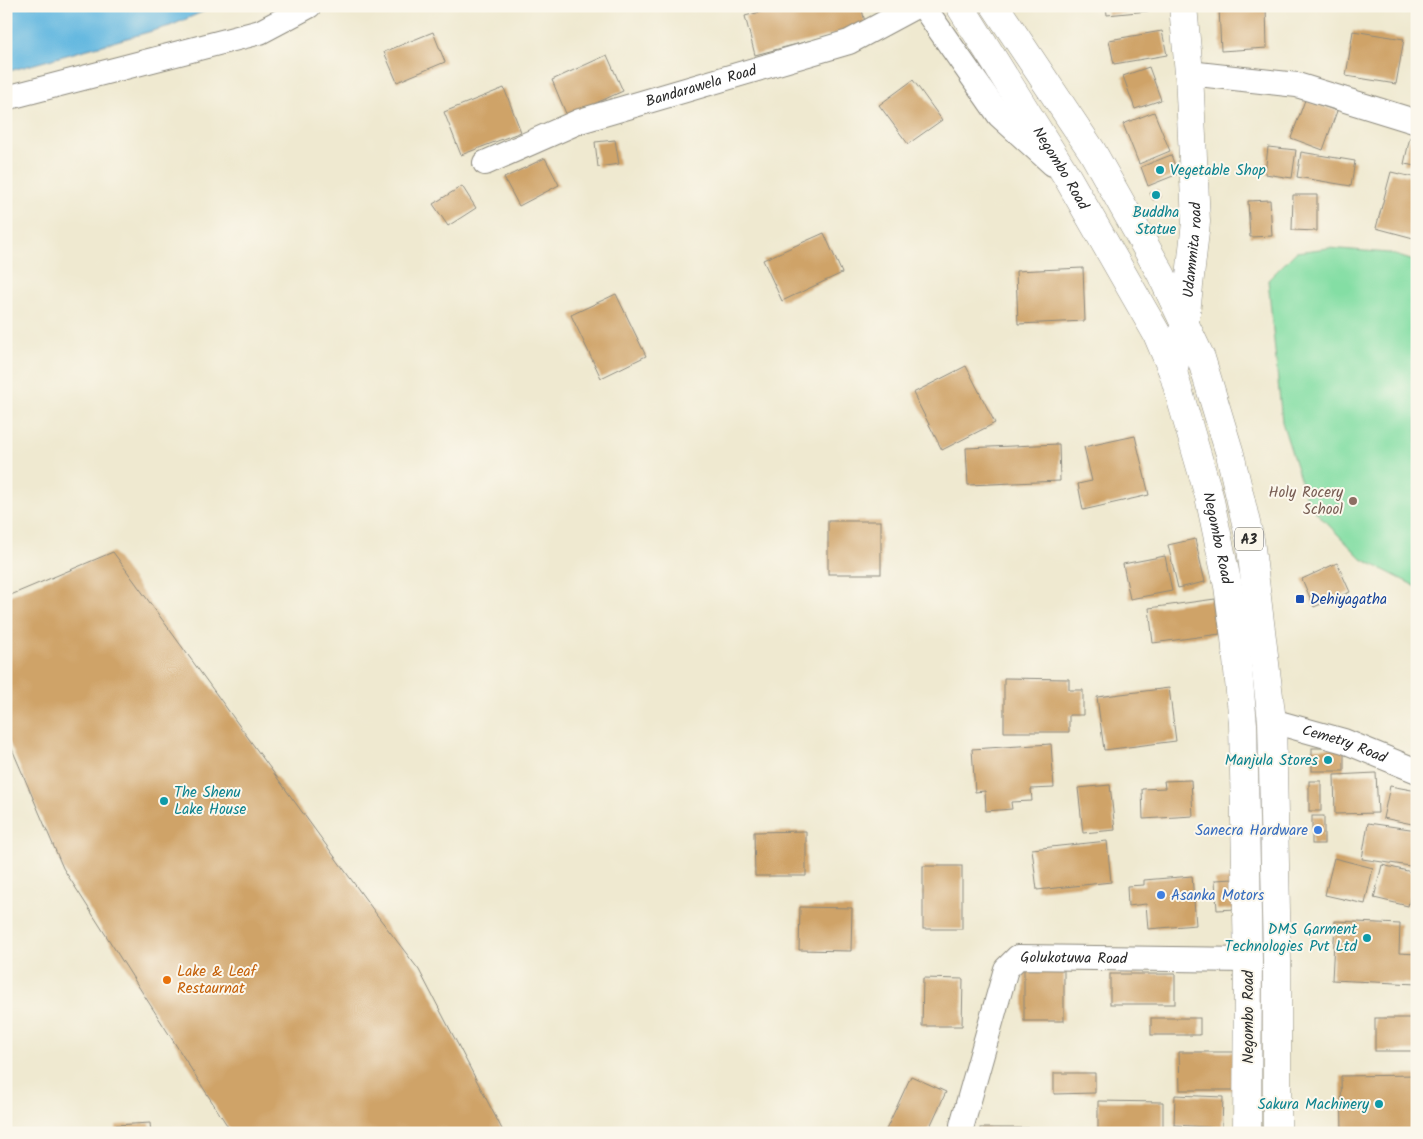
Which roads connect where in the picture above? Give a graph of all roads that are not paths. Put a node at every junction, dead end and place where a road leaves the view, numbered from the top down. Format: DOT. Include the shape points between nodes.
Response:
graph roads {
  1 [pos="309,6"];
  2 [pos="916,6"];
  3 [pos="923,6"];
  4 [pos="960,6"];
  5 [pos="995,6"];
  6 [pos="1183,6"];
  7 [pos="1189,73"];
  8 [pos="6,98"];
  9 [pos="1417,122"];
  10 [pos="484,163"];
  11 [pos="1066,175"];
  12 [pos="1185,322"];
  13 [pos="1173,372"];
  14 [pos="1272,721"];
  15 [pos="1417,771"];
  16 [pos="1248,960"];
  17 [pos="962,1125"];
  18 [pos="1247,1133"];
  19 [pos="1277,1133"];
  1 -- 8 [label="street" via="260,32"];
  2 -- 10 [label="street, Bandarawela Road" via="849,42 580,121"];
  3 -- 11 [label="street" via="999,116"];
  4 -- 11 [label="main road, Negombo Road / A3"];
  5 -- 12 [label="main road, Negombo Road / A3" via="1092,151 1162,274"];
  6 -- 7 [label="main road, Udammita road"];
  7 -- 9 [label="street" via="1297,85"];
  7 -- 12 [label="main road, Udammita road" via="1196,222"];
  11 -- 13 [label="main road, Negombo Road / A3" via="1157,334"];
  12 -- 13 [label="main road, Udammita road"];
  12 -- 14 [label="main road, Negombo Road / A3" via="1201,358 1220,419 1250,540"];
  13 -- 16 [label="main road, Negombo Road / A3" via="1209,496 1235,638 1243,724"];
  14 -- 15 [label="street, Cemetry Road" via="1344,741"];
  14 -- 19 [label="main road, Negombo Road / A3"];
  16 -- 17 [label="street, Golukotuwa Road" via="1018,957 1006,969"];
  16 -- 18 [label="main road, Negombo Road / A3"];
}
